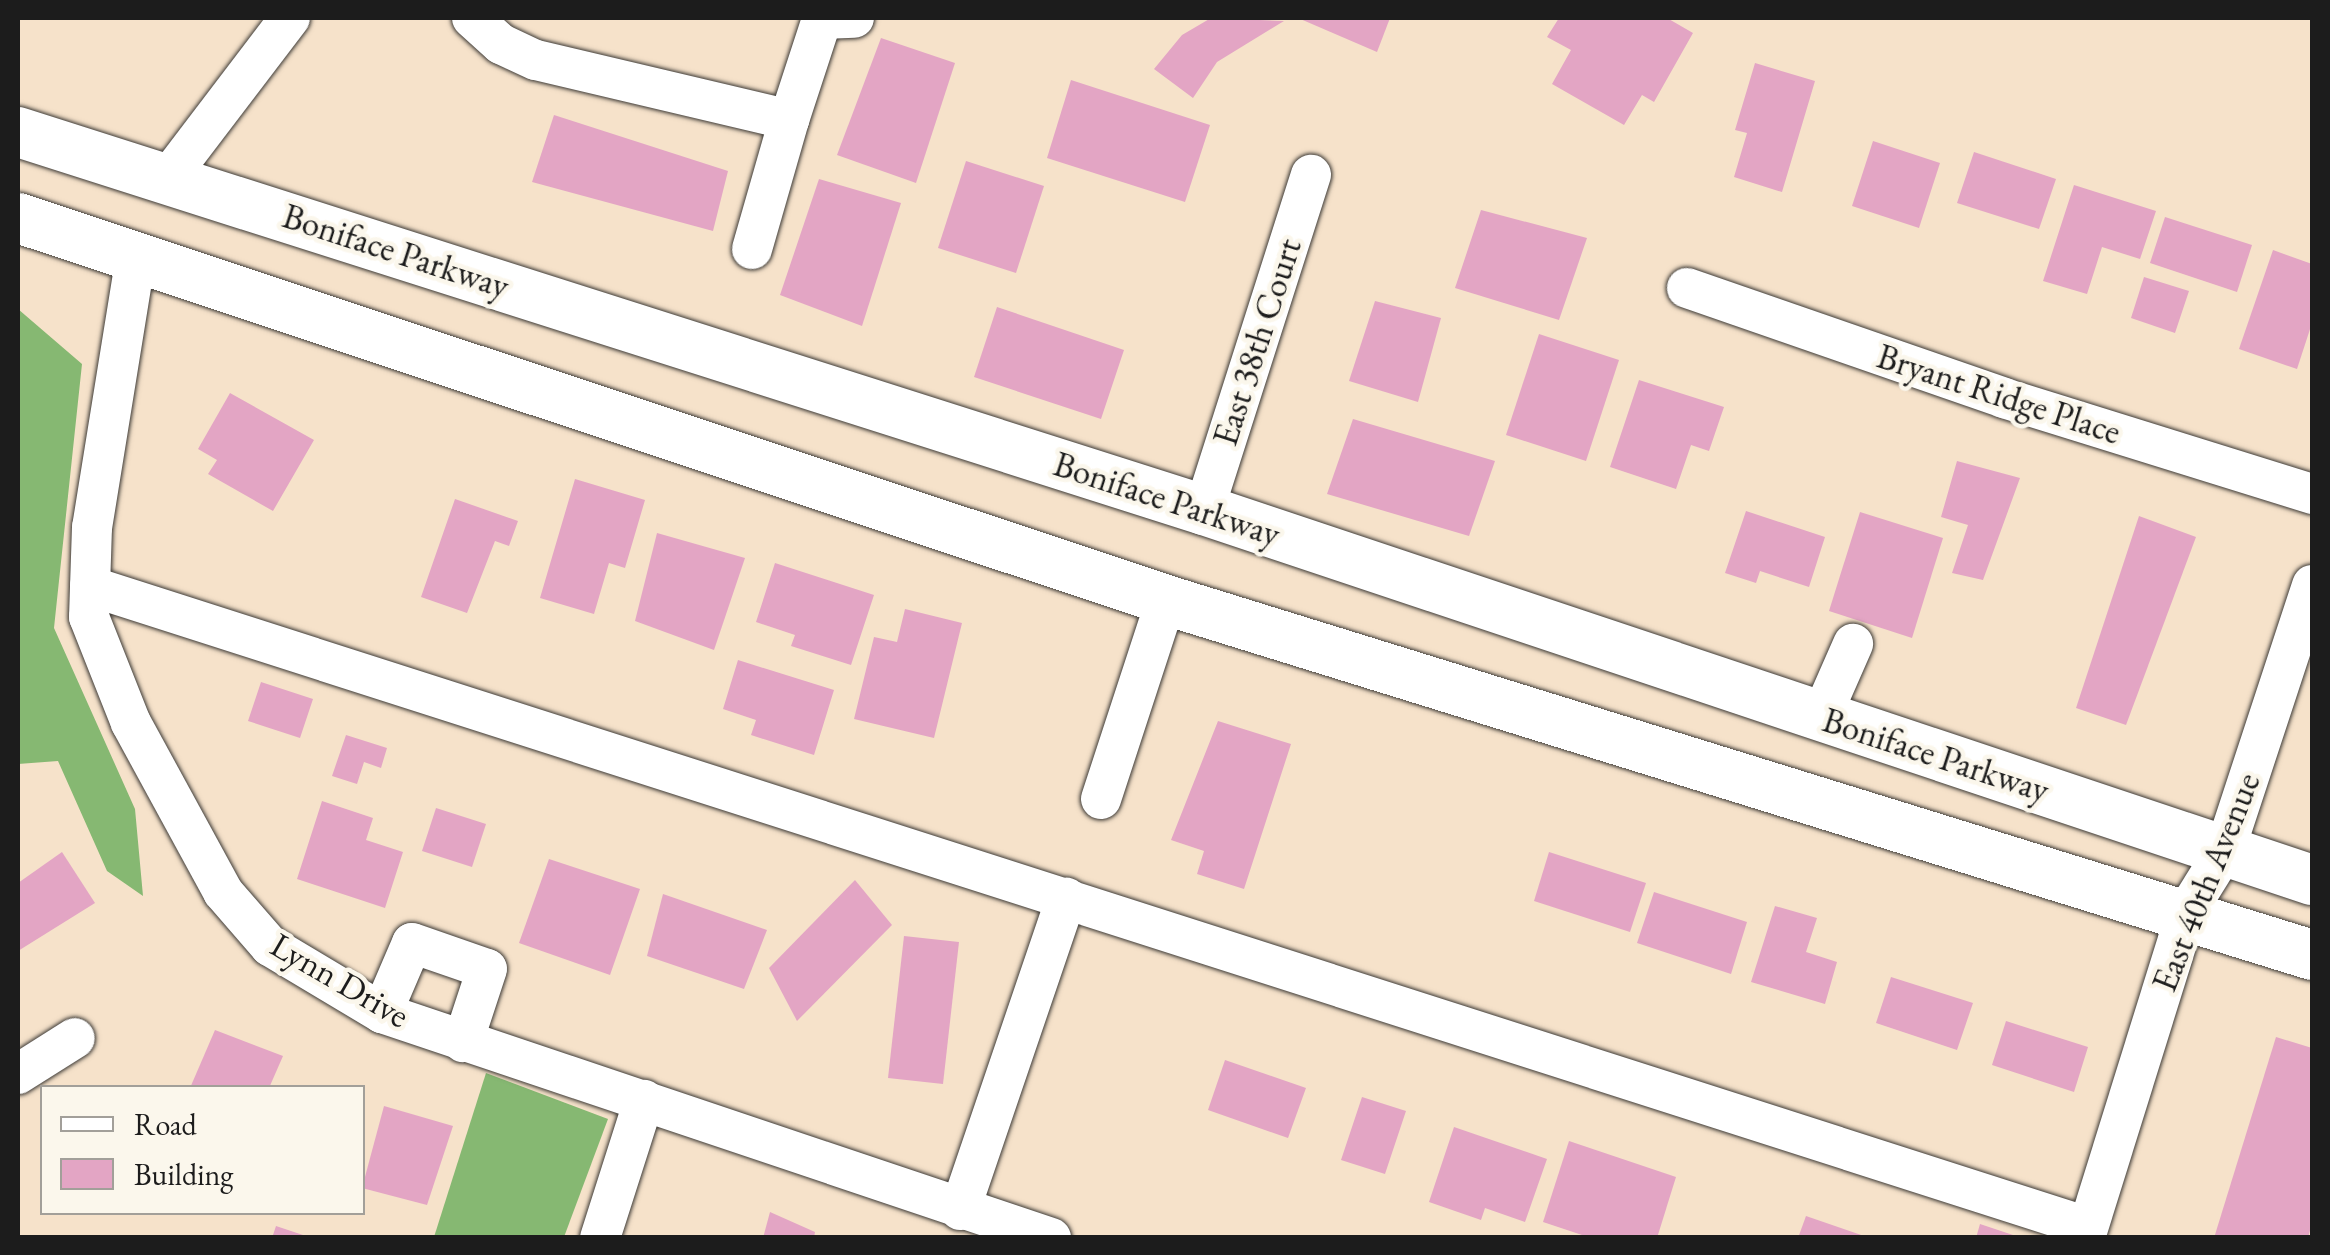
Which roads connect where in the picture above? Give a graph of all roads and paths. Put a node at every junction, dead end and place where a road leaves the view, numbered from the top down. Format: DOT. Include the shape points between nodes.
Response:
graph roads {
  1 [pos="290,18"];
  2 [pos="472,18"];
  3 [pos="854,18"];
  4 [pos="790,120"];
  5 [pos="18,132"];
  6 [pos="1311,175"];
  7 [pos="168,178"];
  8 [pos="18,218"];
  9 [pos="752,249"];
  10 [pos="136,256"];
  11 [pos="1687,288"];
  12 [pos="2312,494"];
  13 [pos="1204,510"];
  14 [pos="90,586"];
  15 [pos="2312,586"];
  16 [pos="1166,600"];
  17 [pos="1853,644"];
  18 [pos="1821,717"];
  19 [pos="1101,799"];
  20 [pos="2224,850"];
  21 [pos="2312,880"];
  22 [pos="1066,898"];
  23 [pos="2186,912"];
  24 [pos="2312,955"];
  25 [pos="382,1013"];
  26 [pos="74,1038"];
  27 [pos="464,1042"];
  28 [pos="18,1074"];
  29 [pos="644,1100"];
  30 [pos="960,1210"];
  31 [pos="2086,1232"];
  32 [pos="600,1238"];
  33 [pos="1051,1238"];
  1 -- 7 [label="street"];
  2 -- 4 [label="street" via="502,44 536,60"];
  3 -- 4 [label="street" via="822,19"];
  4 -- 9 [label="street"];
  5 -- 7 [label="main road, Boniface Parkway"];
  6 -- 13 [label="street, East 38th Court"];
  7 -- 13 [label="main road, Boniface Parkway"];
  8 -- 10 [label="main road"];
  10 -- 14 [label="street, Lynn Drive" via="92,527"];
  10 -- 16 [label="main road"];
  11 -- 12 [label="street, Bryant Ridge Place" via="2004,398"];
  13 -- 18 [label="main road, Boniface Parkway"];
  14 -- 22 [label="street"];
  14 -- 25 [label="street, Lynn Drive" via="89,617 132,723 224,892 270,946"];
  15 -- 20 [label="street, East 40th Avenue"];
  16 -- 19 [label="street"];
  16 -- 23 [label="main road"];
  17 -- 18 [label="street"];
  18 -- 20 [label="main road, Boniface Parkway"];
  20 -- 21 [label="main road, Boniface Parkway"];
  20 -- 23 [label="street, East 40th Avenue"];
  22 -- 30 [label="street"];
  22 -- 31 [label="street"];
  23 -- 24 [label="main road"];
  23 -- 31 [label="street, East 40th Avenue"];
  25 -- 27 [label="street, Lynn Drive"];
  25 -- 27 [label="street" via="412,943 486,969"];
  26 -- 28 [label="street"];
  27 -- 29 [label="street, Lynn Drive"];
  29 -- 30 [label="street, Lynn Drive"];
  29 -- 32 [label="street"];
  30 -- 33 [label="street, Lynn Drive"];
}
